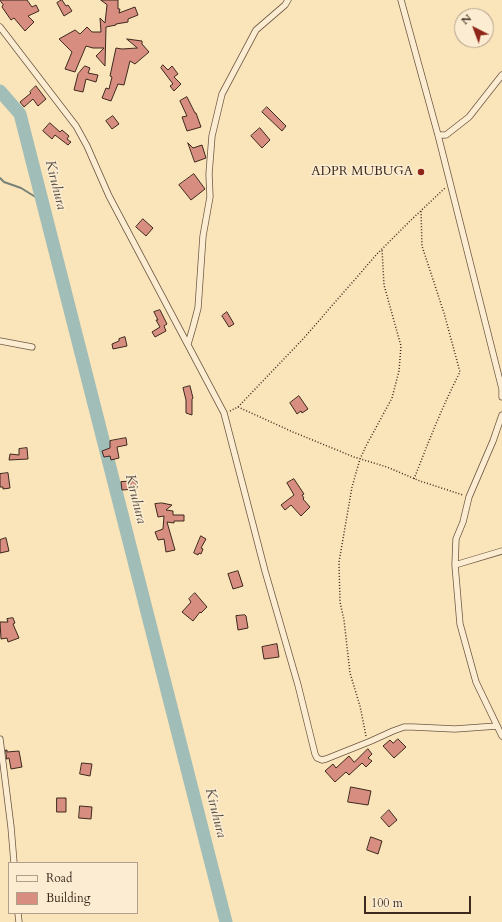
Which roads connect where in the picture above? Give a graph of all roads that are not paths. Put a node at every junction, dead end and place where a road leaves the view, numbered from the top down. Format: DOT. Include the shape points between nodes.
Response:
graph roads {
  1 [pos="288,0"];
  2 [pos="401,0"];
  3 [pos="0,27"];
  4 [pos="502,75"];
  5 [pos="438,135"];
  6 [pos="0,341"];
  7 [pos="188,344"];
  8 [pos="32,347"];
  9 [pos="502,397"];
  10 [pos="502,415"];
  11 [pos="502,551"];
  12 [pos="455,564"];
  13 [pos="497,726"];
  14 [pos="502,736"];
  15 [pos="0,739"];
  16 [pos="3,789"];
  17 [pos="14,862"];
  1 -- 7 [label="street" via="256,30 222,94 212,136 210,197 203,236 198,308"];
  2 -- 5 [label="street"];
  3 -- 7 [label="street" via="76,126 88,146 109,196"];
  4 -- 5 [label="street" via="469,118 446,135"];
  5 -- 9 [label="street"];
  6 -- 8 [label="street"];
  7 -- 13 [label="street" via="224,413 318,758 326,759 404,727 455,729"];
  10 -- 12 [label="street" via="456,539"];
  11 -- 12 [label="street"];
  12 -- 13 [label="street" via="460,624 476,682"];
  13 -- 14 [label="street"];
  15 -- 16 [label="street"];
  16 -- 17 [label="street"];
}
